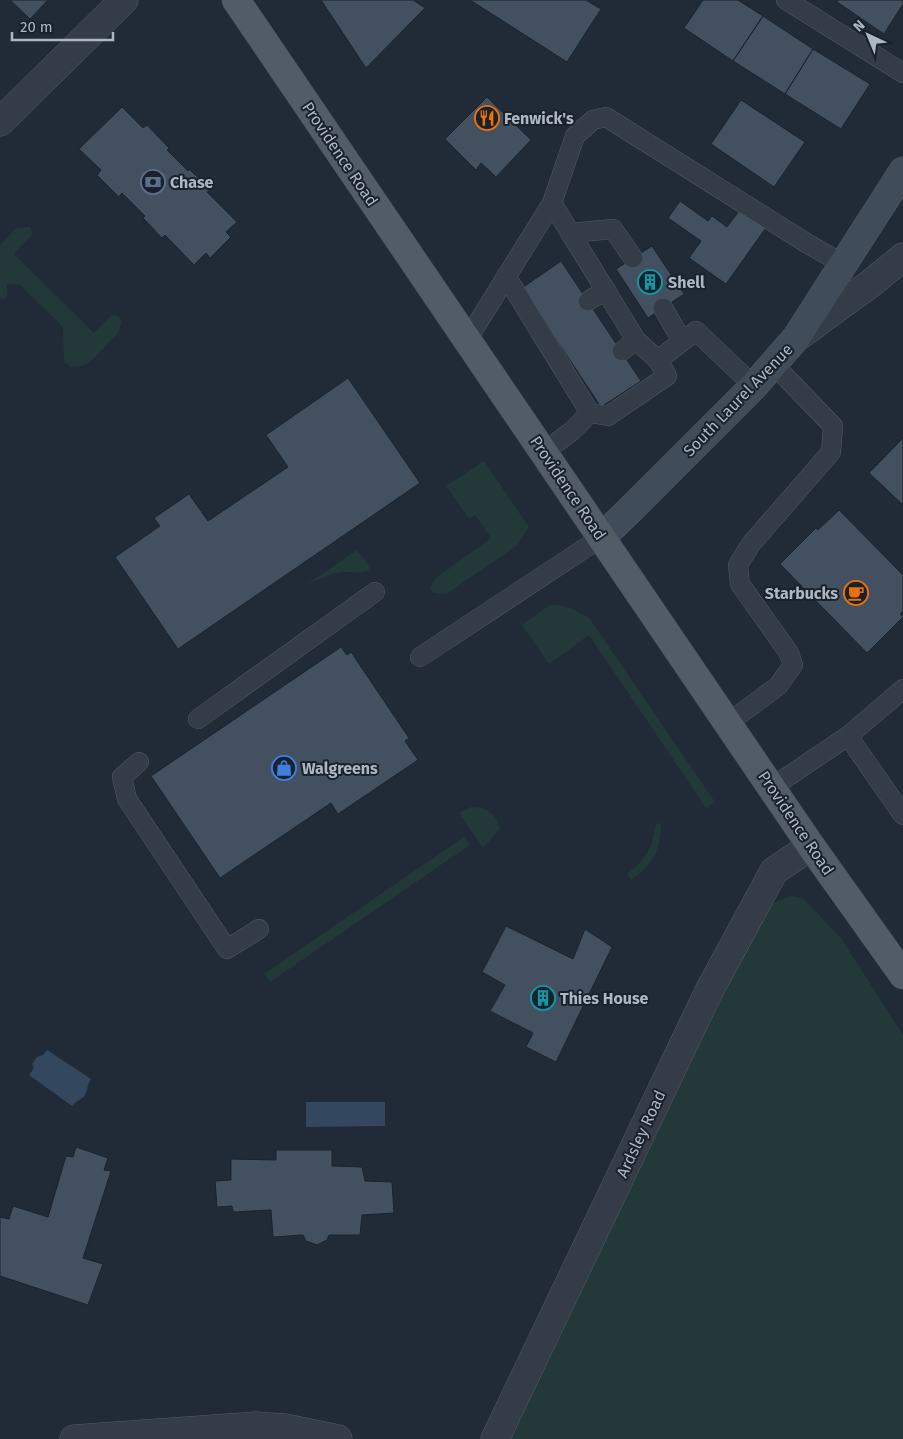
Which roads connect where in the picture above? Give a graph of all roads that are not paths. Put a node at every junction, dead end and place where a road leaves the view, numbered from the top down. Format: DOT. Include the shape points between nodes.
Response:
graph roads {
  1 [pos="124,0"];
  2 [pos="236,0"];
  3 [pos="786,0"];
  4 [pos="903,73"];
  5 [pos="0,122"];
  6 [pos="903,171"];
  7 [pos="552,202"];
  8 [pos="570,233"];
  9 [pos="903,257"];
  10 [pos="633,258"];
  11 [pos="843,264"];
  12 [pos="506,276"];
  13 [pos="606,290"];
  14 [pos="588,301"];
  15 [pos="663,308"];
  16 [pos="796,338"];
  17 [pos="467,340"];
  18 [pos="682,341"];
  19 [pos="658,360"];
  20 [pos="774,365"];
  21 [pos="754,386"];
  22 [pos="590,413"];
  23 [pos="544,452"];
  24 [pos="602,537"];
  25 [pos="375,592"];
  26 [pos="420,657"];
  27 [pos="903,689"];
  28 [pos="198,719"];
  29 [pos="728,723"];
  30 [pos="848,736"];
  31 [pos="139,762"];
  32 [pos="771,788"];
  33 [pos="903,815"];
  34 [pos="810,846"];
  35 [pos="259,929"];
  36 [pos="903,975"];
  37 [pos="74,1439"];
  38 [pos="338,1439"];
  39 [pos="495,1439"];
  1 -- 5 [label="street"];
  2 -- 17 [label="main road, Providence Road"];
  3 -- 4 [label="lane"];
  6 -- 11 [label="street, South Laurel Avenue"];
  7 -- 8 [label="lane"];
  7 -- 11 [label="lane" via="575,136 593,120 606,117"];
  7 -- 12 [label="lane"];
  8 -- 10 [label="lane" via="613,229"];
  8 -- 13 [label="lane"];
  9 -- 16 [label="street"];
  11 -- 16 [label="street, South Laurel Avenue"];
  12 -- 17 [label="lane"];
  12 -- 22 [label="lane" via="577,381"];
  13 -- 14 [label="lane"];
  13 -- 19 [label="lane" via="629,345"];
  15 -- 18 [label="lane"];
  16 -- 20 [label="street, South Laurel Avenue"];
  17 -- 23 [label="main road, Providence Road"];
  18 -- 19 [label="lane"];
  18 -- 21 [label="lane" via="696,331"];
  19 -- 22 [label="lane" via="667,376 608,416"];
  20 -- 21 [label="street, South Laurel Avenue"];
  20 -- 29 [label="lane" via="833,426 831,452 751,544 738,565 740,584 790,653 793,665 778,686"];
  21 -- 24 [label="street, South Laurel Avenue"];
  22 -- 23 [label="lane"];
  23 -- 24 [label="main road, Providence Road"];
  24 -- 26 [label="lane"];
  24 -- 29 [label="main road, Providence Road"];
  25 -- 28 [label="lane"];
  27 -- 30 [label="lane"];
  29 -- 32 [label="main road, Providence Road"];
  30 -- 32 [label="lane"];
  30 -- 33 [label="lane"];
  31 -- 35 [label="lane" via="122,778 127,799 227,949"];
  32 -- 34 [label="main road, Providence Road"];
  34 -- 36 [label="main road, Providence Road"];
  34 -- 39 [label="street, Ardsley Road" via="774,871 709,991"];
  37 -- 38 [label="street" via="256,1426 286,1428"];
}
